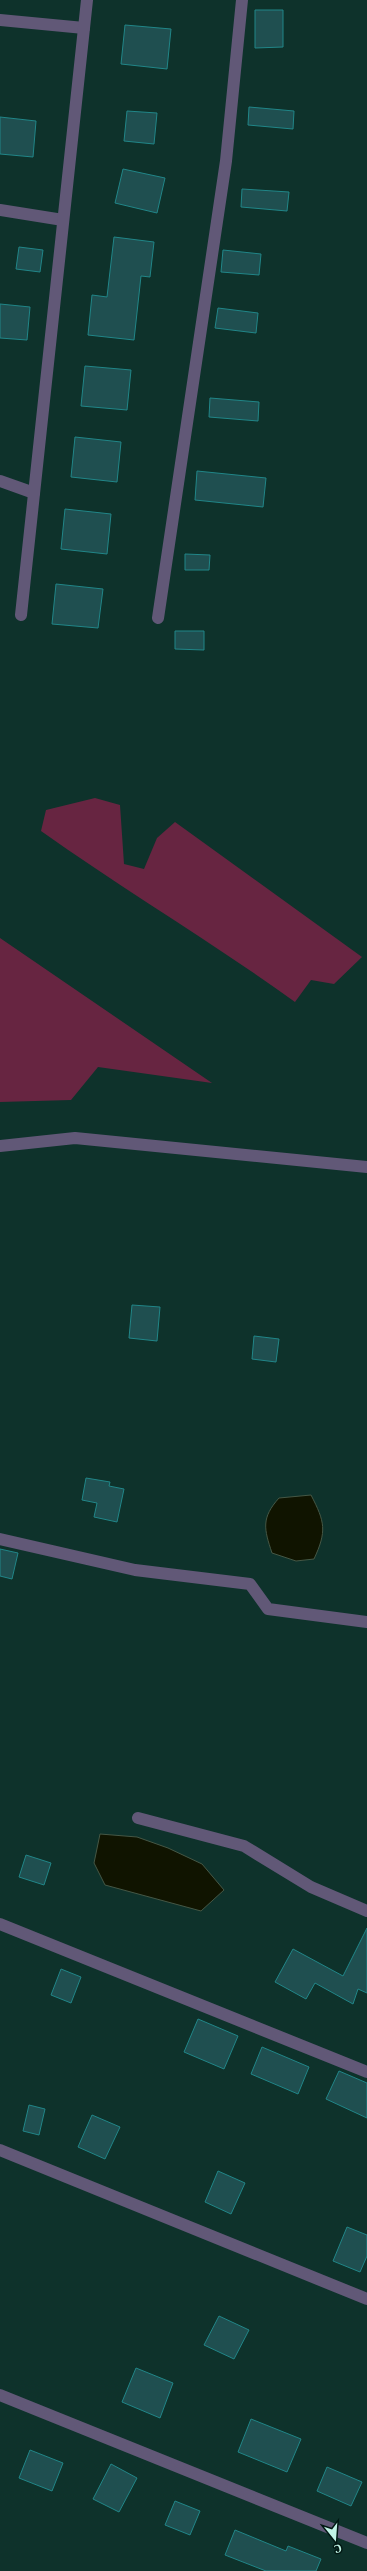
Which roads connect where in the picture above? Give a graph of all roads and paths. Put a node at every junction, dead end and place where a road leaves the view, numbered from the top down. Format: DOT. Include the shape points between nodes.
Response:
graph roads {
  1 [pos="87,0"];
  2 [pos="242,0"];
  3 [pos="0,20"];
  4 [pos="84,28"];
  5 [pos="0,210"];
  6 [pos="63,220"];
  7 [pos="0,480"];
  8 [pos="34,493"];
  9 [pos="21,615"];
  10 [pos="158,618"];
  11 [pos="0,1146"];
  12 [pos="367,1167"];
  13 [pos="0,1539"];
  14 [pos="367,1622"];
  15 [pos="138,1818"];
  16 [pos="367,1911"];
  17 [pos="0,1924"];
  18 [pos="367,2072"];
  19 [pos="0,2150"];
  20 [pos="367,2299"];
  21 [pos="0,2395"];
  22 [pos="367,2544"];
  1 -- 4 [label="street"];
  2 -- 10 [label="street" via="226,160"];
  3 -- 4 [label="street"];
  4 -- 6 [label="street"];
  5 -- 6 [label="street"];
  6 -- 8 [label="street"];
  7 -- 8 [label="street"];
  8 -- 9 [label="street"];
  11 -- 12 [label="street" via="75,1138"];
  13 -- 14 [label="street" via="135,1570 250,1584 268,1610"];
  15 -- 16 [label="street" via="244,1846 312,1887"];
  17 -- 18 [label="street"];
  19 -- 20 [label="street"];
  21 -- 22 [label="street"];
}
